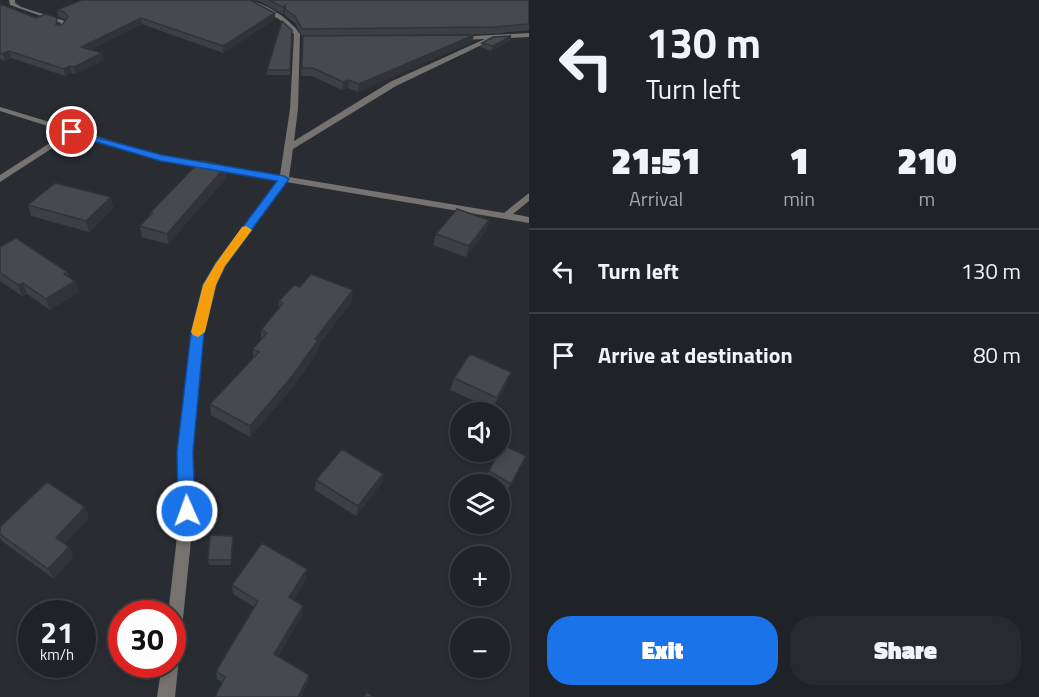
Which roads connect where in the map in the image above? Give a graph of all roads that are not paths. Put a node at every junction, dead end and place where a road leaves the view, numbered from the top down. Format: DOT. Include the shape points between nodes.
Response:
graph roads {
  1 [pos="12,0"];
  2 [pos="245,0"];
  3 [pos="61,29"];
  4 [pos="529,35"];
  5 [pos="450,38"];
  6 [pos="492,38"];
  7 [pos="0,109"];
  8 [pos="72,132"];
  9 [pos="290,147"];
  10 [pos="0,179"];
  11 [pos="284,179"];
  12 [pos="529,196"];
  13 [pos="507,214"];
  14 [pos="529,220"];
  15 [pos="178,600"];
  16 [pos="169,678"];
  17 [pos="166,697"];
  1 -- 3 [label="street" via="19,8 63,22"];
  2 -- 9 [label="street" via="283,18 303,40"];
  4 -- 6 [label="street"];
  5 -- 6 [label="street"];
  6 -- 9 [label="street" via="393,84"];
  7 -- 8 [label="street"];
  8 -- 10 [label="street"];
  8 -- 11 [label="street" via="161,158"];
  9 -- 11 [label="street"];
  11 -- 13 [label="street"];
  11 -- 15 [label="street" via="209,285 198,333 185,452 187,511"];
  12 -- 13 [label="street"];
  13 -- 14 [label="street"];
  16 -- 17 [label="street"];
}
